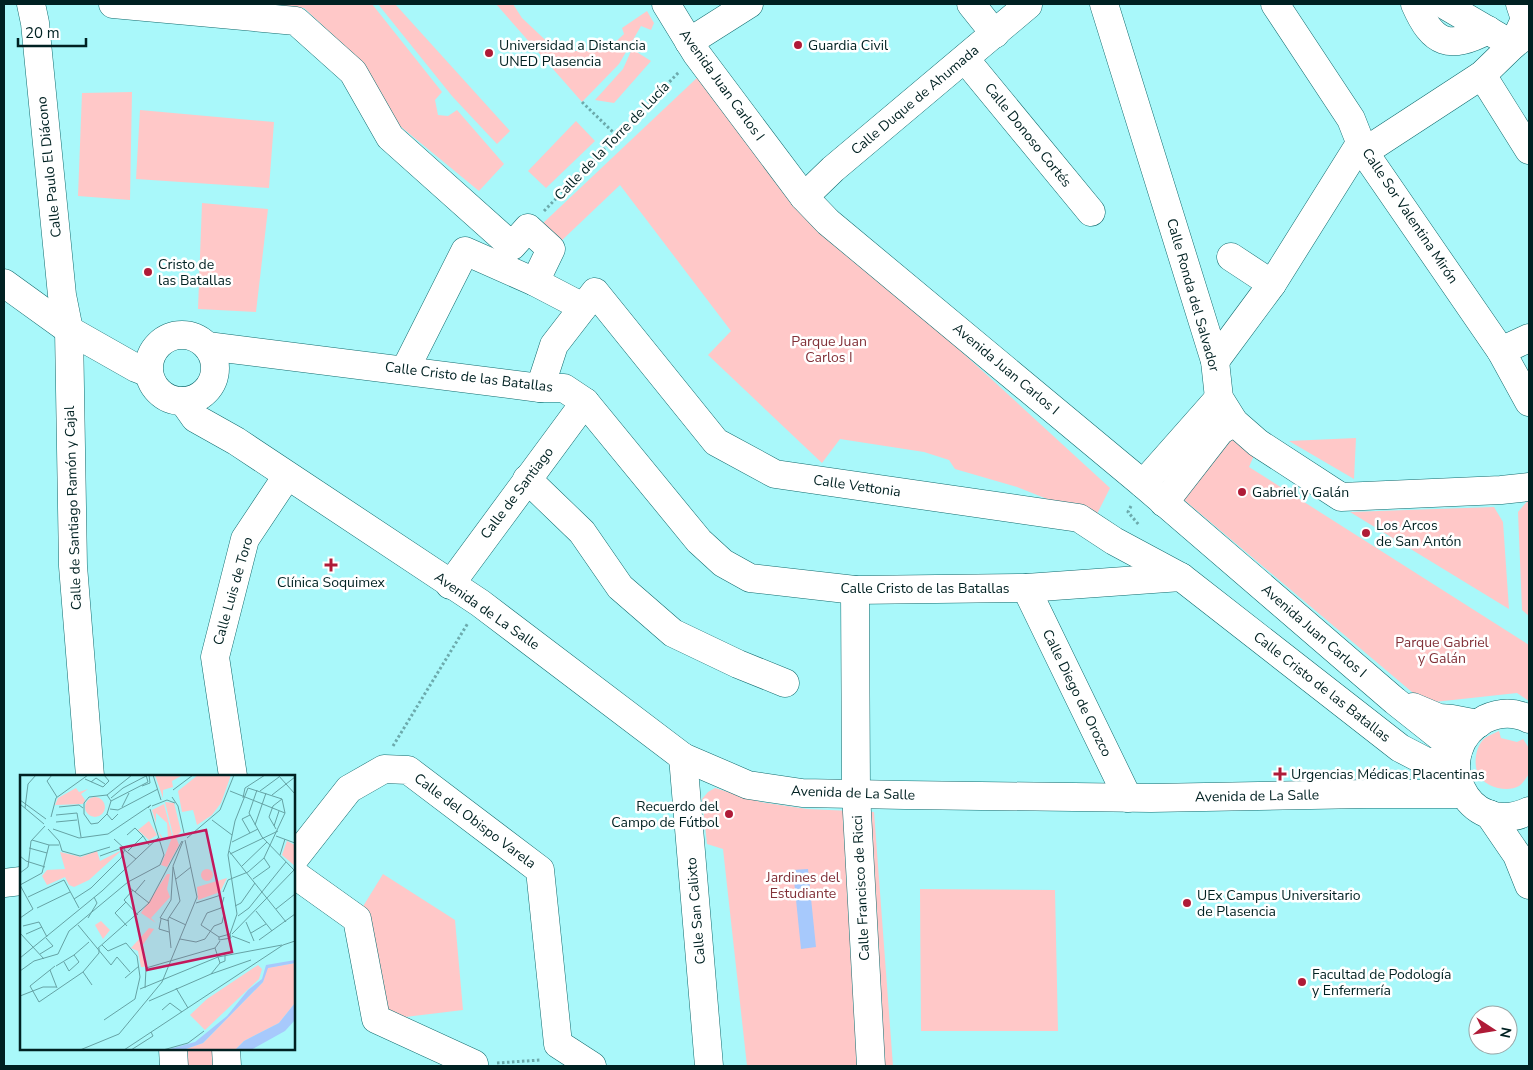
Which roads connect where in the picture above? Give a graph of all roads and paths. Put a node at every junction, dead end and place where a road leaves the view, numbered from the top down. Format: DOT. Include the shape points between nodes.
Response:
graph roads {
  1 [pos="31,4"];
  2 [pos="113,4"];
  3 [pos="666,4"];
  4 [pos="749,4"];
  5 [pos="972,4"];
  6 [pos="1104,4"];
  7 [pos="1275,4"];
  8 [pos="1415,4"];
  9 [pos="1443,4"];
  10 [pos="1520,4"];
  11 [pos="1028,5"];
  12 [pos="1488,30"];
  13 [pos="995,34"];
  14 [pos="1521,38"];
  15 [pos="692,48"];
  16 [pos="965,59"];
  17 [pos="1482,74"];
  18 [pos="582,102"];
  19 [pos="617,136"];
  20 [pos="1363,147"];
  21 [pos="1529,150"];
  22 [pos="804,197"];
  23 [pos="1091,212"];
  24 [pos="528,228"];
  25 [pos="1231,256"];
  26 [pos="535,282"];
  27 [pos="4,283"];
  28 [pos="1272,284"];
  29 [pos="589,300"];
  30 [pos="69,330"];
  31 [pos="1529,338"];
  32 [pos="207,346"];
  33 [pos="1501,351"];
  34 [pos="152,361"];
  35 [pos="1215,361"];
  36 [pos="405,370"];
  37 [pos="209,387"];
  38 [pos="540,388"];
  39 [pos="1219,398"];
  40 [pos="183,401"];
  41 [pos="585,402"];
  42 [pos="1529,402"];
  43 [pos="1234,422"];
  44 [pos="236,441"];
  45 [pos="287,476"];
  46 [pos="527,480"];
  47 [pos="1143,484"];
  48 [pos="1529,487"];
  49 [pos="1164,503"];
  50 [pos="1181,577"];
  51 [pos="450,584"];
  52 [pos="1026,588"];
  53 [pos="855,590"];
  54 [pos="480,603"];
  55 [pos="785,683"];
  56 [pos="1389,695"];
  57 [pos="1529,719"];
  58 [pos="1478,724"];
  59 [pos="684,757"];
  60 [pos="1458,769"];
  61 [pos="384,770"];
  62 [pos="90,775"];
  63 [pos="233,775"];
  64 [pos="856,794"];
  65 [pos="1128,798"];
  66 [pos="1525,813"];
  67 [pos="1489,814"];
  68 [pos="1517,855"];
  69 [pos="295,858"];
  70 [pos="295,875"];
  71 [pos="20,881"];
  72 [pos="4,883"];
  73 [pos="1529,885"];
  74 [pos="173,1050"];
  75 [pos="226,1050"];
  76 [pos="552,1052"];
  77 [pos="474,1064"];
  78 [pos="174,1066"];
  79 [pos="227,1066"];
  80 [pos="592,1066"];
  81 [pos="709,1066"];
  82 [pos="871,1066"];
  1 -- 30 [label="street, Calle Paulo El Diácono" via="62,295"];
  2 -- 24 [label="street" via="296,20 353,72 390,137 512,246"];
  3 -- 15 [label="street, Avenida Juan Carlos I"];
  4 -- 15 [label="street"];
  5 -- 13 [label="street"];
  6 -- 35 [label="street, Calle Ronda del Salvador"];
  7 -- 20 [label="street, Calle Sor Valentina Mirón" via="1351,119"];
  8 -- 12 [label="street" via="1430,31 1440,39 1454,42 1470,40"];
  9 -- 12 [label="street"];
  10 -- 14 [label="street" via="1524,19"];
  11 -- 13 [label="street, Calle Duque de Ahumada"];
  12 -- 14 [label="street"];
  13 -- 16 [label="street, Calle Duque de Ahumada"];
  14 -- 17 [label="street"];
  15 -- 19 [label="path, Calle de la Torre de Lucía"];
  15 -- 22 [label="street, Avenida Juan Carlos I"];
  16 -- 22 [label="street, Calle Duque de Ahumada"];
  16 -- 23 [label="street, Calle Donoso Cortés"];
  17 -- 20 [label="street"];
  17 -- 21 [label="street"];
  18 -- 19 [label="path"];
  19 -- 24 [label="path, Calle de la Torre de Lucía"];
  20 -- 28 [label="street"];
  20 -- 33 [label="street, Calle Sor Valentina Mirón"];
  22 -- 47 [label="street, Avenida Juan Carlos I" via="828,222"];
  24 -- 26 [label="street" via="551,249"];
  25 -- 28 [label="street"];
  26 -- 29 [label="street"];
  26 -- 36 [label="street" via="464,251"];
  27 -- 30 [label="street"];
  28 -- 35 [label="street"];
  29 -- 38 [label="street" via="554,345"];
  29 -- 50 [label="street, Calle Vettonia" via="716,442 775,474 1079,518"];
  30 -- 34 [label="street" via="93,343 127,349"];
  30 -- 62 [label="street, Calle de Santiago Ramón y Cajal" via="73,566"];
  31 -- 33 [label="street"];
  32 -- 34 [label="street" via="190,336 171,336 162,341"];
  32 -- 36 [label="street, Calle Cristo de las Batallas"];
  32 -- 37 [label="street" via="215,366"];
  33 -- 42 [label="street, Calle Sor Valentina Mirón"];
  34 -- 40 [label="street" via="152,382 157,390 174,400"];
  35 -- 39 [label="street, Calle Ronda del Salvador"];
  36 -- 38 [label="street, Calle Cristo de las Batallas"];
  37 -- 40 [label="street" via="193,399"];
  37 -- 44 [label="street, Avenida de La Salle" via="214,403"];
  38 -- 41 [label="street, Calle Cristo de las Batallas" via="564,388"];
  39 -- 43 [label="street, Calle Ronda del Salvador"];
  39 -- 47 [label="street"];
  40 -- 44 [label="street, Avenida de La Salle" via="195,418"];
  41 -- 46 [label="street, Calle de Santiago"];
  41 -- 53 [label="street, Calle Cristo de las Batallas" via="699,540 723,563 750,578"];
  43 -- 48 [label="street, Calle Ronda del Salvador" via="1258,443 1340,497"];
  43 -- 49 [label="street" via="1220,431"];
  44 -- 45 [label="street, Avenida de La Salle"];
  45 -- 51 [label="street, Avenida de La Salle"];
  45 -- 63 [label="street, Calle Luis de Toro" via="245,539 215,657"];
  46 -- 51 [label="street, Calle de Santiago"];
  46 -- 55 [label="street" via="582,532 620,587 673,633"];
  47 -- 49 [label="street, Avenida Juan Carlos I"];
  49 -- 56 [label="street, Avenida Juan Carlos I"];
  50 -- 52 [label="street, Calle Cristo de las Batallas"];
  50 -- 60 [label="street, Calle Cristo de las Batallas" via="1400,748 1427,762"];
  51 -- 54 [label="street, Avenida de La Salle"];
  52 -- 53 [label="street, Calle Cristo de las Batallas"];
  52 -- 65 [label="street, Calle Diego de Orozco"];
  53 -- 64 [label="street, Calle Francisco de Ricci"];
  54 -- 59 [label="street, Avenida de La Salle"];
  54 -- 61 [label="path" via="395,742"];
  56 -- 58 [label="street, Avenida Juan Carlos I" via="1439,718"];
  56 -- 60 [label="street, Avenida Juan Carlos I"];
  57 -- 58 [label="street" via="1498,713"];
  58 -- 60 [label="street" via="1469,733"];
  59 -- 64 [label="street, Avenida de La Salle" via="748,785 802,793"];
  59 -- 81 [label="street, Calle San Calixto"];
  60 -- 65 [label="street, Avenida de La Salle" via="1366,794"];
  60 -- 67 [label="street, Avenida Juan Carlos I" via="1474,805"];
  61 -- 69 [label="street, Calle del Obispo Varela" via="349,789"];
  61 -- 76 [label="street, Calle del Obispo Varela" via="408,770 540,870"];
  64 -- 65 [label="street, Avenida de La Salle"];
  64 -- 82 [label="street, Calle Francisco de Ricci"];
  66 -- 67 [label="street" via="1496,817"];
  66 -- 68 [label="street"];
  67 -- 68 [label="street"];
  68 -- 73 [label="street"];
  70 -- 77 [label="street" via="357,919 376,1019"];
  71 -- 72 [label="street"];
  74 -- 78 [label="street"];
  75 -- 79 [label="street"];
  76 -- 77 [label="path"];
  76 -- 80 [label="street"];
}
